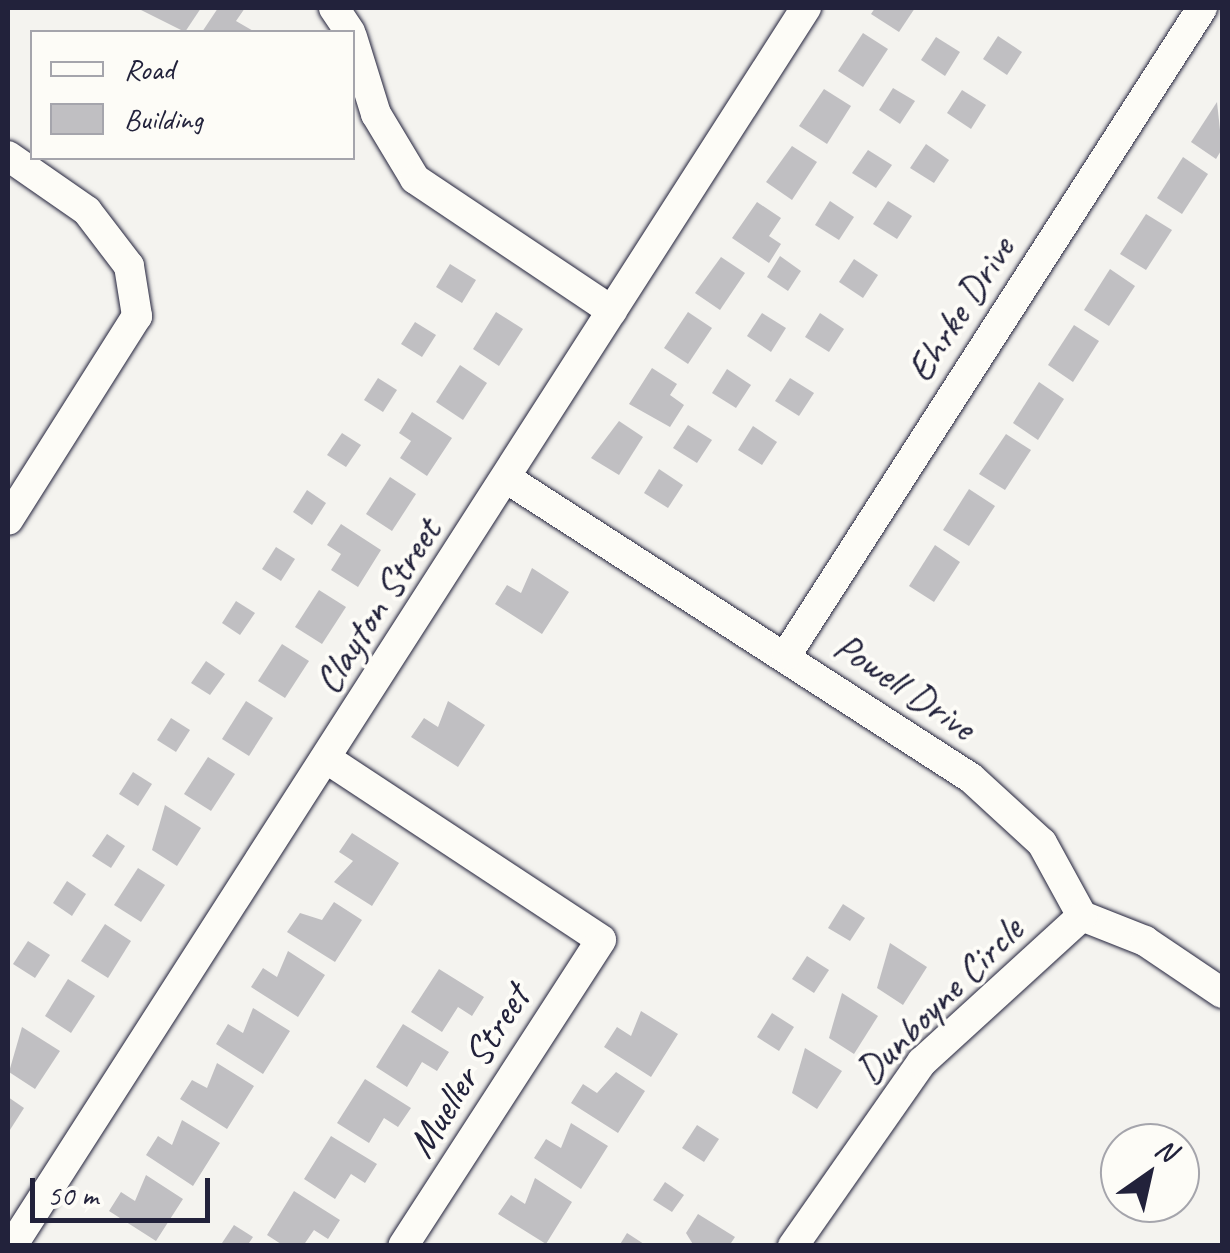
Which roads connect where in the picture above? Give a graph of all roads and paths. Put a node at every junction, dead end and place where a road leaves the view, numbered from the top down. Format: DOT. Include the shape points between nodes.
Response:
graph roads {
  1 [pos="334,8"];
  2 [pos="806,8"];
  3 [pos="1202,8"];
  4 [pos="348,30"];
  5 [pos="355,48"];
  6 [pos="8,156"];
  7 [pos="612,311"];
  8 [pos="506,478"];
  9 [pos="8,520"];
  10 [pos="786,654"];
  11 [pos="327,759"];
  12 [pos="1082,916"];
  13 [pos="1222,993"];
  14 [pos="12,1246"];
  15 [pos="403,1246"];
  16 [pos="792,1246"];
  1 -- 4 [label="street"];
  2 -- 7 [label="street, Clayton Street"];
  3 -- 10 [label="street, Ehrke Drive"];
  5 -- 7 [label="street" via="376,114 414,179"];
  6 -- 9 [label="street" via="87,211 130,266 137,316"];
  7 -- 8 [label="street, Clayton Street"];
  8 -- 10 [label="street, Powell Drive"];
  8 -- 11 [label="street, Clayton Street"];
  10 -- 12 [label="street, Powell Drive" via="1007,806 1075,889"];
  11 -- 14 [label="street, Clayton Street"];
  11 -- 15 [label="street, Mueller Street" via="601,940"];
  12 -- 13 [label="street" via="1144,940"];
  12 -- 16 [label="street, Dunboyne Circle" via="922,1062"];
}
